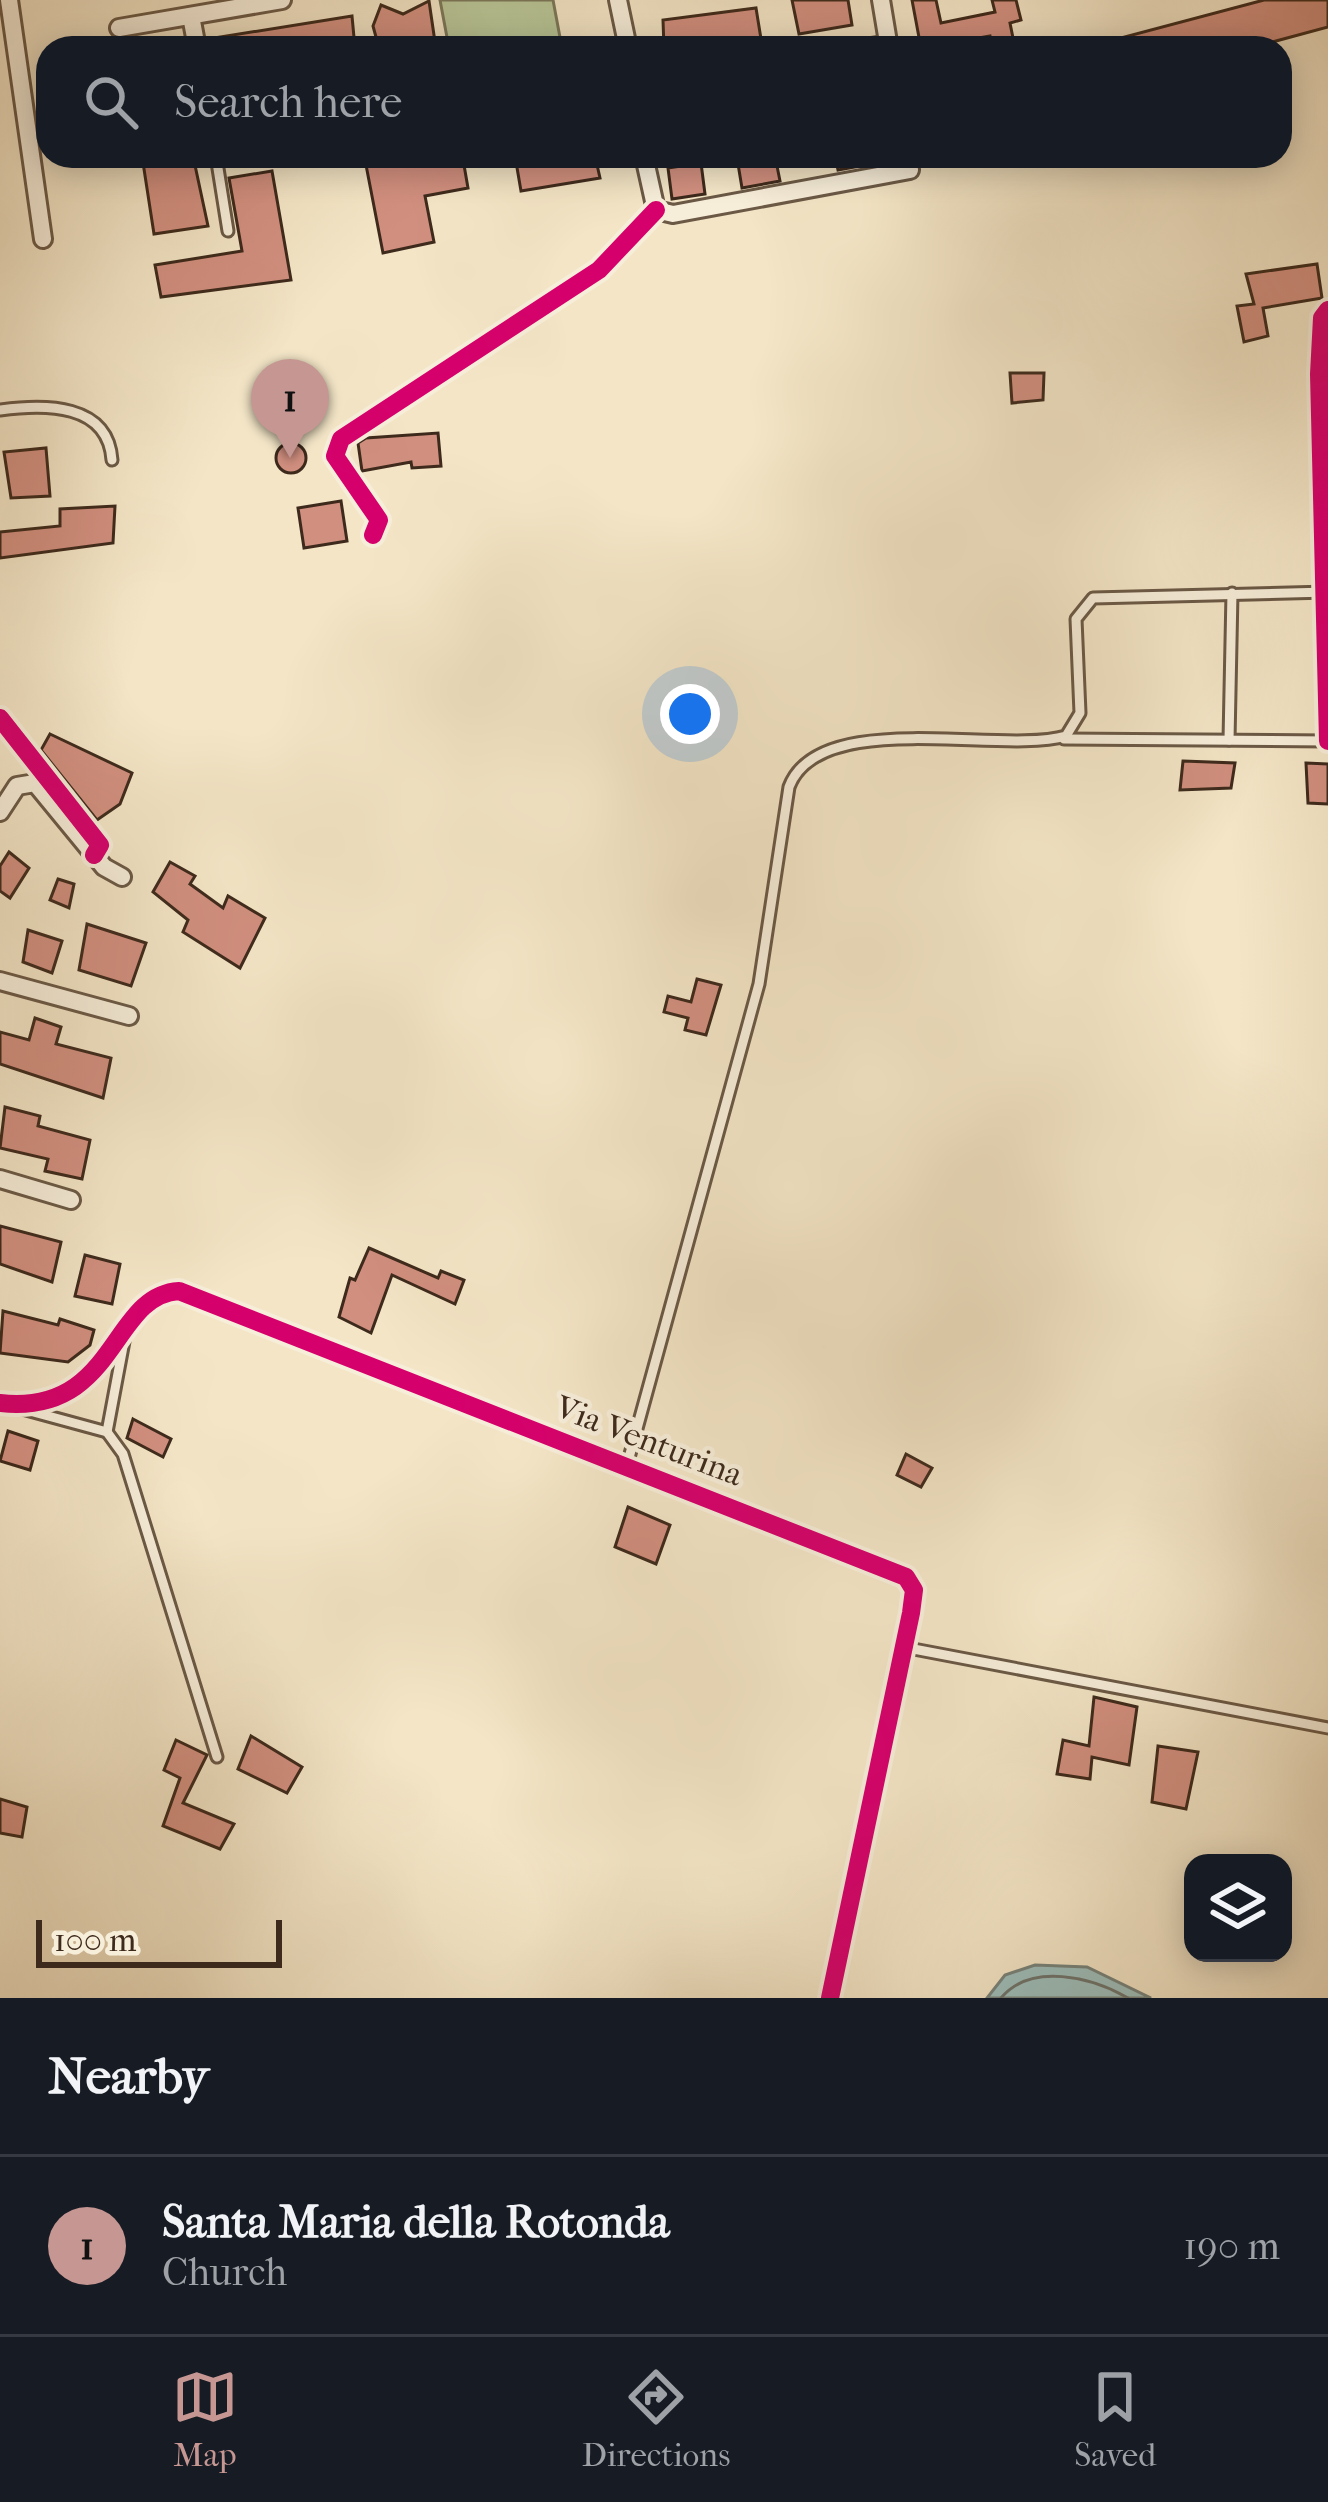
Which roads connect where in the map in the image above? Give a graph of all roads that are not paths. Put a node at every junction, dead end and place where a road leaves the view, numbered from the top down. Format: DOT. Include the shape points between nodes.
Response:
graph roads {
  1 [pos="9,0"];
  2 [pos="282,0"];
  3 [pos="619,0"];
  4 [pos="881,0"];
  5 [pos="191,16"];
  6 [pos="119,28"];
  7 [pos="195,36"];
  8 [pos="626,36"];
  9 [pos="887,36"];
  10 [pos="218,168"];
  11 [pos="647,168"];
  12 [pos="886,168"];
  13 [pos="656,210"];
  14 [pos="228,231"];
  15 [pos="43,239"];
  16 [pos="1328,310"];
  17 [pos="0,410"];
  18 [pos="112,460"];
  19 [pos="373,535"];
  20 [pos="1326,592"];
  21 [pos="1232,593"];
  22 [pos="1059,739"];
  23 [pos="1229,740"];
  24 [pos="1328,741"];
  25 [pos="0,812"];
  26 [pos="122,877"];
  27 [pos="0,981"];
  28 [pos="128,1016"];
  29 [pos="0,1179"];
  30 [pos="71,1200"];
  31 [pos="125,1331"];
  32 [pos="3,1403"];
  33 [pos="107,1432"];
  34 [pos="628,1465"];
  35 [pos="902,1647"];
  36 [pos="1328,1728"];
  37 [pos="217,1757"];
  38 [pos="830,1998"];
  1 -- 15 [label="street"];
  2 -- 5 [label="street"];
  3 -- 8 [label="street"];
  4 -- 9 [label="street"];
  5 -- 6 [label="street"];
  5 -- 7 [label="street"];
  10 -- 14 [label="lane"];
  11 -- 13 [label="street"];
  12 -- 13 [label="street" via="673,214"];
  13 -- 19 [label="street" via="599,270 341,439 335,456 379,520"];
  16 -- 20 [label="street" via="1319,374"];
  17 -- 18 [label="lane" via="63,409 91,418 106,434"];
  20 -- 21 [label="lane"];
  20 -- 24 [label="street"];
  21 -- 22 [label="lane" via="1086,602 1076,619 1078,723"];
  21 -- 23 [label="lane"];
  22 -- 23 [label="lane"];
  22 -- 34 [label="lane" via="924,738 823,751 797,769 759,984"];
  23 -- 24 [label="lane"];
  25 -- 26 [label="street" via="17,786 35,783 104,867"];
  27 -- 28 [label="street"];
  29 -- 30 [label="street"];
  31 -- 32 [label="street, Via Venturina" via="82,1384"];
  31 -- 33 [label="lane"];
  31 -- 34 [label="street, Via Venturina" via="139,1304 179,1291"];
  32 -- 33 [label="lane"];
  33 -- 37 [label="lane" via="123,1454"];
  34 -- 35 [label="street, Via Venturina" via="896,1570 914,1590"];
  35 -- 36 [label="lane"];
  35 -- 38 [label="street, Via Venturina"];
}
